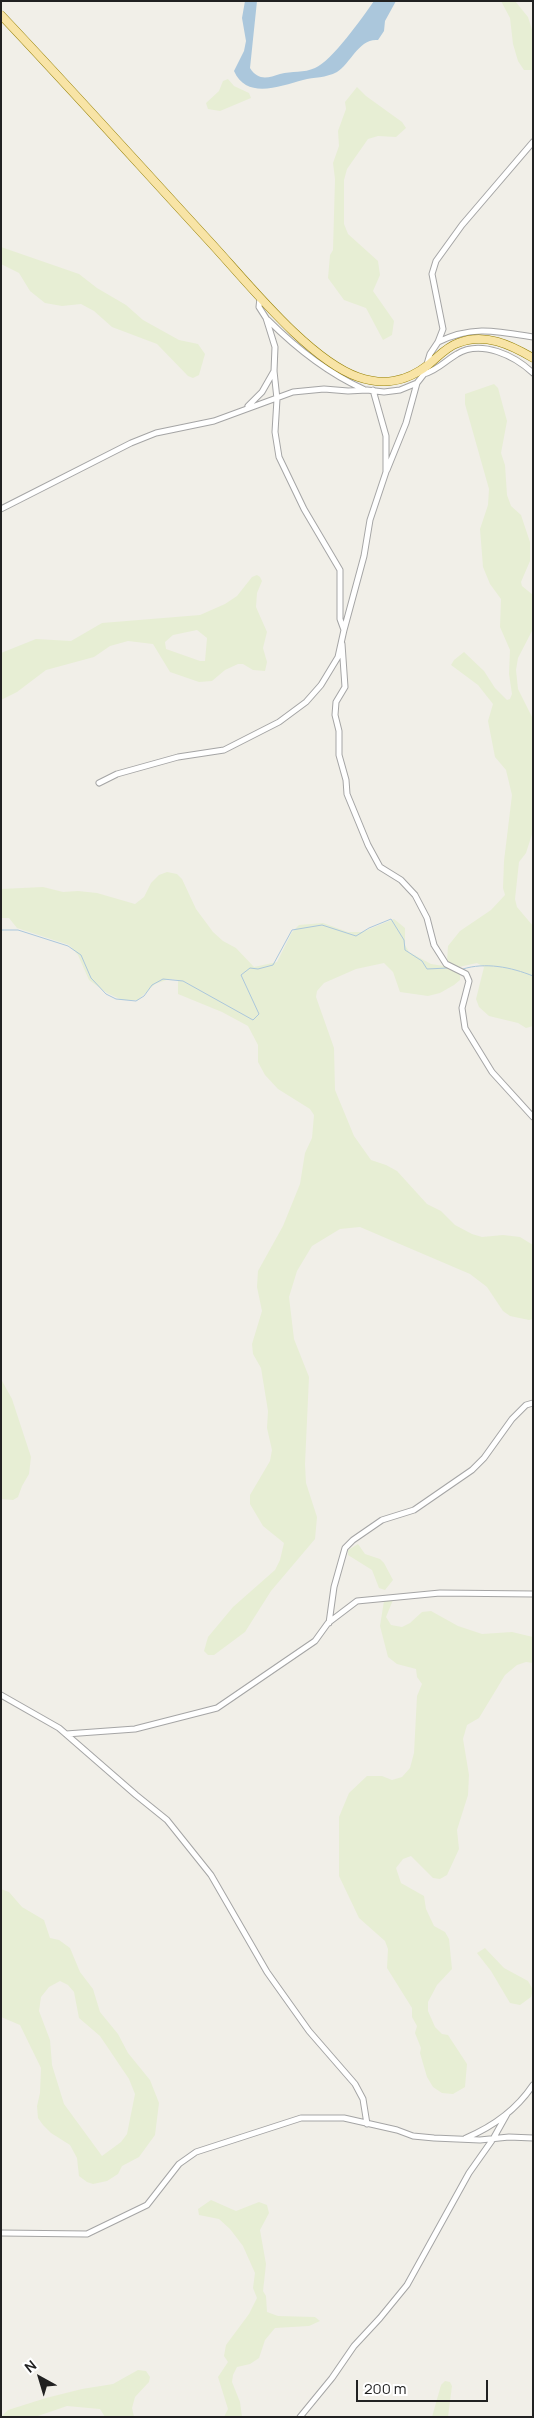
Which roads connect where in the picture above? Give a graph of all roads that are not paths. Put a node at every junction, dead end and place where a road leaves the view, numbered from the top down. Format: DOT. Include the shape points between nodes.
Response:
graph roads {
  1 [pos="1,15"];
  2 [pos="533,142"];
  3 [pos="260,296"];
  4 [pos="266,318"];
  5 [pos="533,337"];
  6 [pos="438,342"];
  7 [pos="533,358"];
  8 [pos="428,365"];
  9 [pos="274,371"];
  10 [pos="533,373"];
  11 [pos="424,374"];
  12 [pos="418,383"];
  13 [pos="364,390"];
  14 [pos="373,390"];
  15 [pos="277,399"];
  16 [pos="246,408"];
  17 [pos="386,472"];
  18 [pos="1,508"];
  19 [pos="344,630"];
  20 [pos="342,641"];
  21 [pos="99,783"];
  22 [pos="533,1117"];
  23 [pos="533,1403"];
  24 [pos="533,1594"];
  25 [pos="328,1623"];
  26 [pos="1,1695"];
  27 [pos="66,1734"];
  28 [pos="533,2085"];
  29 [pos="507,2114"];
  30 [pos="366,2124"];
  31 [pos="466,2138"];
  32 [pos="533,2138"];
  33 [pos="493,2139"];
  34 [pos="1,2233"];
  35 [pos="300,2417"];
  1 -- 3 [label="main road"];
  2 -- 6 [label="street" via="462,225 436,261 432,274 443,329"];
  3 -- 4 [label="street" via="258,307"];
  3 -- 8 [label="main road" via="316,352 357,377 375,382 394,382 410,377"];
  4 -- 9 [label="street" via="275,347"];
  4 -- 13 [label="street" via="284,337 329,370"];
  5 -- 6 [label="street" via="482,329 452,335"];
  6 -- 8 [label="street" via="430,354"];
  7 -- 8 [label="main road" via="502,342 469,340 445,350"];
  8 -- 11 [label="street"];
  9 -- 15 [label="street"];
  9 -- 16 [label="street" via="262,392"];
  10 -- 11 [label="street" via="513,357 472,348"];
  11 -- 12 [label="street"];
  12 -- 14 [label="street" via="400,390"];
  12 -- 17 [label="street"];
  13 -- 14 [label="street"];
  13 -- 15 [label="street" via="293,392"];
  14 -- 17 [label="street" via="386,436"];
  15 -- 16 [label="street"];
  15 -- 19 [label="street" via="275,432 280,457 304,509 340,570 340,619"];
  16 -- 18 [label="street" via="214,421 140,438"];
  17 -- 19 [label="street" via="370,520"];
  19 -- 20 [label="street"];
  20 -- 21 [label="street" via="338,657 321,685 306,702 279,722 224,750 178,757 117,774"];
  20 -- 22 [label="street" via="345,688 336,702 336,715 339,755 347,794 380,867 410,890 427,918 434,945 446,964 466,974 469,981 462,1008 469,1036 492,1072"];
  23 -- 25 [label="street" via="526,1405 512,1419 472,1470 414,1510 382,1520 345,1548"];
  24 -- 25 [label="street" via="440,1593 357,1601"];
  25 -- 27 [label="street" via="315,1641 217,1708 135,1728"];
  26 -- 27 [label="street"];
  27 -- 30 [label="street" via="148,1802 184,1838 212,1875 267,1972 309,2031 355,2084 363,2099"];
  28 -- 29 [label="street"];
  29 -- 31 [label="street"];
  29 -- 33 [label="street"];
  30 -- 31 [label="street" via="413,2136"];
  30 -- 34 [label="street" via="344,2118 301,2118 217,2143 179,2164 147,2205 87,2234"];
  31 -- 33 [label="street"];
  32 -- 33 [label="street"];
  33 -- 35 [label="street" via="469,2173 407,2285 354,2346"];
}
